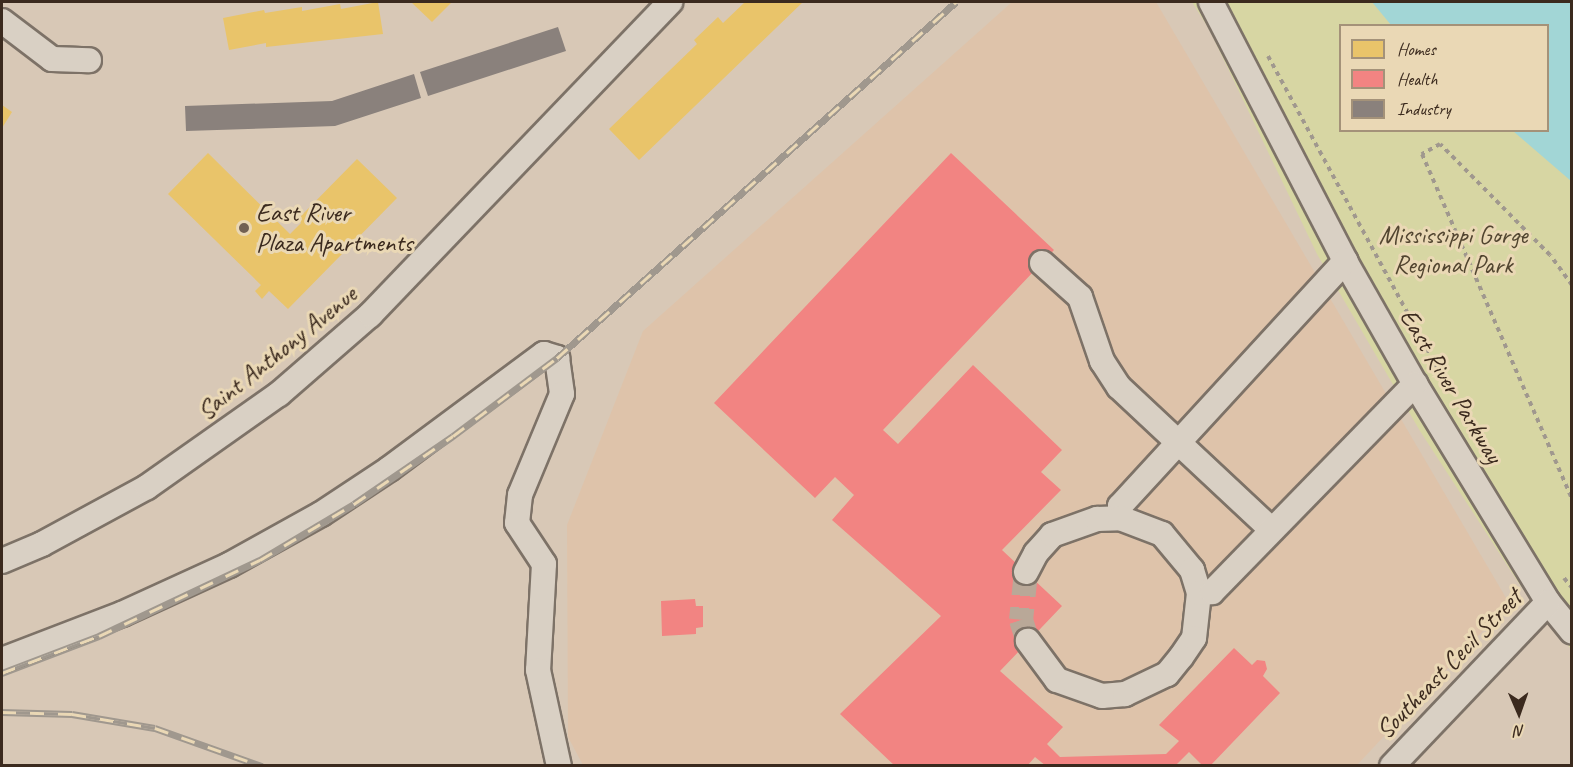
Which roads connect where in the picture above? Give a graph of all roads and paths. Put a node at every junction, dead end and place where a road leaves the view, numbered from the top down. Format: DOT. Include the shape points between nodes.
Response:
graph roads {
  1 [pos="670,2"];
  2 [pos="1211,2"];
  3 [pos="2,21"];
  4 [pos="1266,52"];
  5 [pos="89,60"];
  6 [pos="1345,261"];
  7 [pos="1042,263"];
  8 [pos="1572,285"];
  9 [pos="1415,384"];
  10 [pos="1450,391"];
  11 [pos="1178,444"];
  12 [pos="1572,499"];
  13 [pos="1120,518"];
  14 [pos="1272,530"];
  15 [pos="2,561"];
  16 [pos="1026,572"];
  17 [pos="1561,575"];
  18 [pos="1572,588"];
  19 [pos="1199,593"];
  20 [pos="1548,602"];
  21 [pos="1572,632"];
  22 [pos="1028,641"];
  23 [pos="2,660"];
  24 [pos="559,765"];
  25 [pos="1392,765"];
  1 -- 15 [label="street, Saint Anthony Avenue" via="378,307 279,394 138,492"];
  2 -- 6 [label="street, East River Parkway"];
  3 -- 5 [label="street" via="52,59"];
  4 -- 10 [label="path"];
  6 -- 9 [label="street, East River Parkway"];
  6 -- 11 [label="street"];
  7 -- 11 [label="street" via="1080,297 1102,361 1119,387"];
  8 -- 12 [label="path" via="1550,255 1440,144 1422,154"];
  9 -- 14 [label="street"];
  9 -- 20 [label="street, East River Parkway"];
  11 -- 13 [label="street" via="1120,506"];
  11 -- 14 [label="street"];
  13 -- 16 [label="street" via="1097,519 1052,535"];
  13 -- 19 [label="street" via="1141,524 1168,540 1192,570"];
  14 -- 19 [label="street" via="1212,592"];
  17 -- 18 [label="path"];
  19 -- 22 [label="street" via="1194,638 1181,657 1167,674 1125,694 1102,696 1057,680"];
  20 -- 21 [label="street, East River Parkway"];
  20 -- 25 [label="street, Southeast Cecil Street"];
  23 -- 24 [label="street" via="122,614 229,565 321,514 389,470 544,354 557,358 562,394 519,495 516,523 544,564 538,670"];
}
